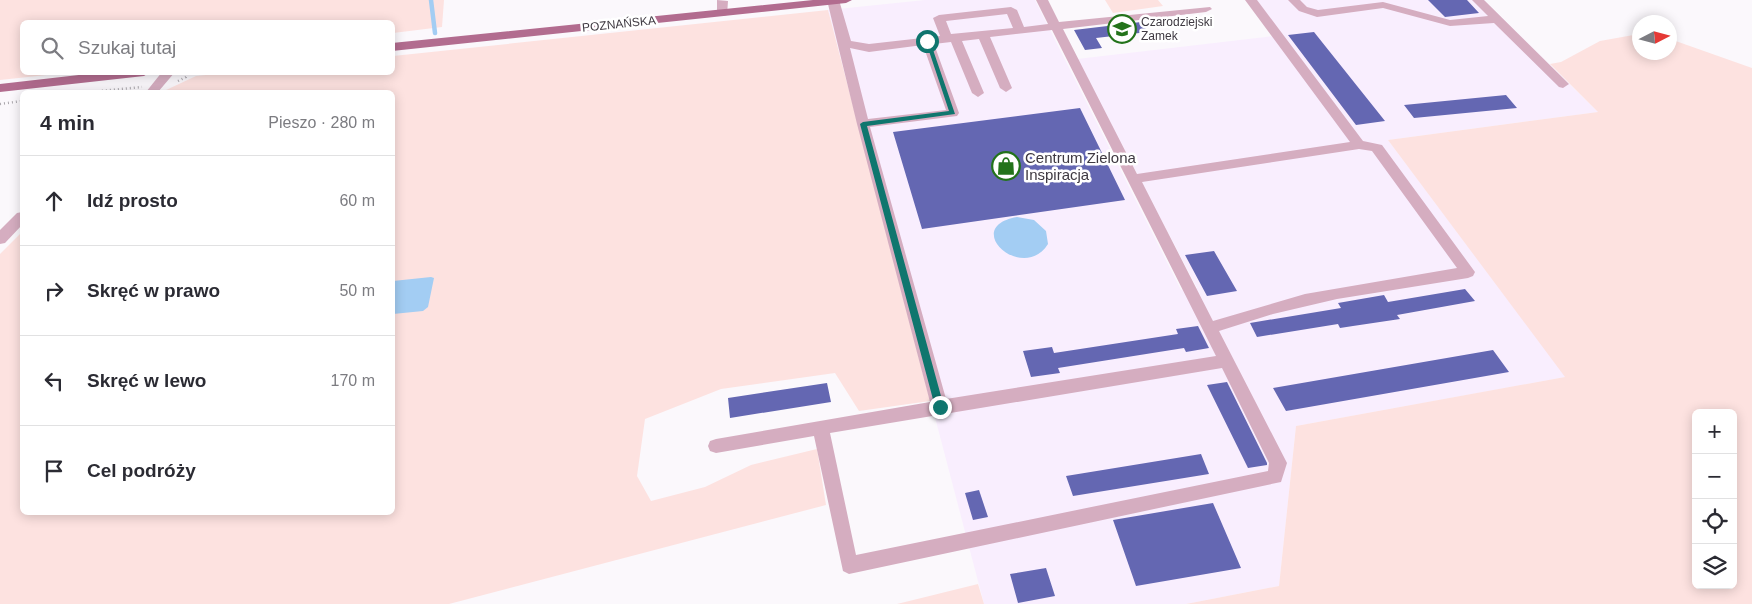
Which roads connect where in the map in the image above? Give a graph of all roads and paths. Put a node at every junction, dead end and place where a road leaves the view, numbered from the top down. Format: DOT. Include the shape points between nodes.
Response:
graph roads {
  1 [pos="846,0"];
  2 [pos="1042,0"];
  3 [pos="1251,0"];
  4 [pos="1294,0"];
  5 [pos="1478,0"];
  6 [pos="833,1"];
  7 [pos="722,7"];
  8 [pos="1206,8"];
  9 [pos="1498,19"];
  10 [pos="1054,26"];
  11 [pos="1020,30"];
  12 [pos="982,34"];
  13 [pos="951,38"];
  14 [pos="844,39"];
  15 [pos="927,41"];
  16 [pos="395,47"];
  17 [pos="117,75"];
  18 [pos="165,75"];
  19 [pos="1563,84"];
  20 [pos="0,88"];
  21 [pos="1006,88"];
  22 [pos="147,90"];
  23 [pos="978,93"];
  24 [pos="20,101"];
  25 [pos="0,102"];
  26 [pos="863,124"];
  27 [pos="1359,145"];
  28 [pos="1132,179"];
  29 [pos="20,219"];
  30 [pos="0,239"];
  31 [pos="1209,328"];
  32 [pos="1226,361"];
  33 [pos="940,407"];
  34 [pos="821,428"];
  35 [pos="716,446"];
  1 -- 6 [label="main road, POZNAŃSKA"];
  2 -- 10 [label="street"];
  3 -- 27 [label="street"];
  4 -- 9 [label="street" via="1303,9 1317,14 1383,6 1450,23"];
  5 -- 9 [label="street"];
  6 -- 7 [label="main road, POZNAŃSKA"];
  6 -- 14 [label="street"];
  7 -- 16 [label="main road, POZNAŃSKA"];
  8 -- 10 [label="street"];
  9 -- 19 [label="street"];
  10 -- 11 [label="street"];
  10 -- 28 [label="street"];
  11 -- 12 [label="street"];
  11 -- 13 [label="street" via="1011,10 939,18"];
  12 -- 13 [label="street"];
  12 -- 21 [label="street"];
  13 -- 15 [label="street"];
  13 -- 23 [label="street"];
  14 -- 15 [label="street" via="852,46 869,48"];
  14 -- 26 [label="street"];
  15 -- 26 [label="street" via="953,113"];
  17 -- 20 [label="main road"];
  18 -- 22 [label="street"];
  24 -- 25 [label="path"];
  26 -- 33 [label="street"];
  27 -- 28 [label="street"];
  27 -- 31 [label="street" via="1378,148 1468,272 1344,290 1250,313"];
  28 -- 31 [label="street"];
  29 -- 30 [label="street"];
  31 -- 32 [label="street"];
  32 -- 33 [label="street"];
  32 -- 34 [label="street" via="1278,463 1275,477 849,565"];
  33 -- 34 [label="street"];
  34 -- 35 [label="street"];
}
